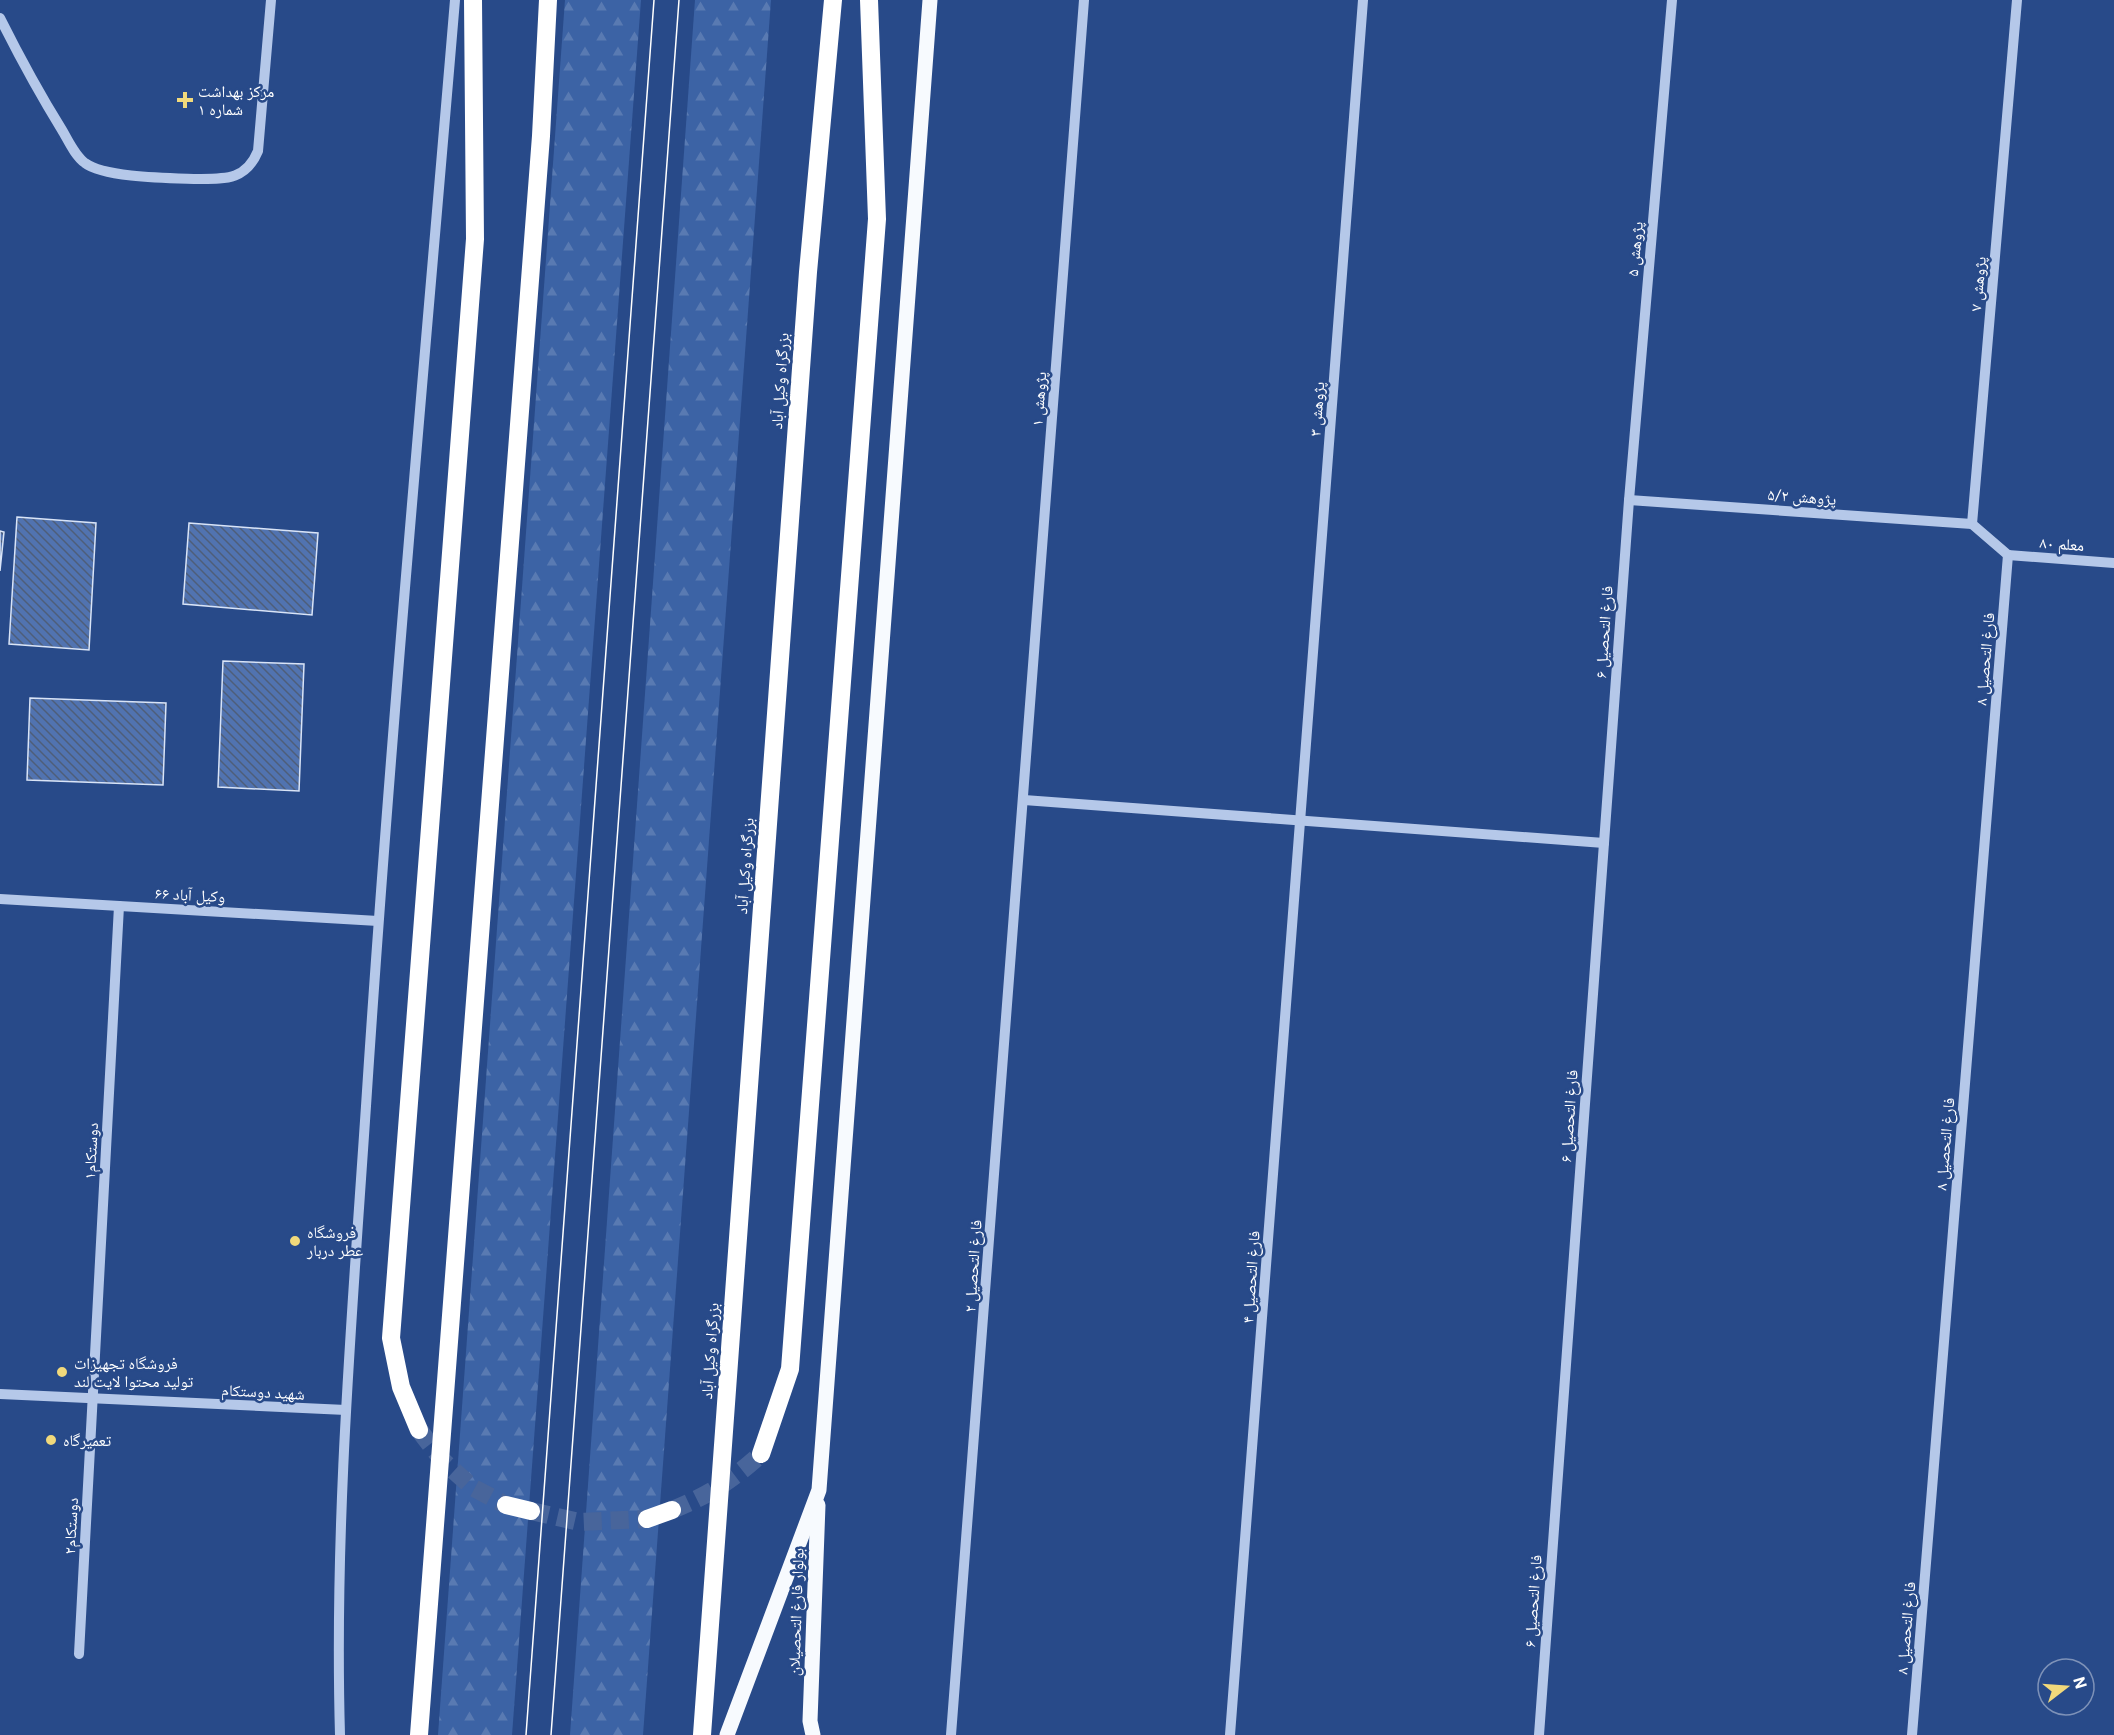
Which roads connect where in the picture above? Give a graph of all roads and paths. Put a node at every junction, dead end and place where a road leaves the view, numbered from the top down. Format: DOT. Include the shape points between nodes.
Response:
graph roads {
  1 [pos="271,0"];
  2 [pos="455,0"];
  3 [pos="472,0"];
  4 [pos="548,0"];
  5 [pos="833,0"];
  6 [pos="869,0"];
  7 [pos="930,0"];
  8 [pos="1084,0"];
  9 [pos="1363,0"];
  10 [pos="1672,0"];
  11 [pos="2017,0"];
  12 [pos="0,18"];
  13 [pos="1629,500"];
  14 [pos="1972,524"];
  15 [pos="2008,555"];
  16 [pos="2114,563"];
  17 [pos="1024,800"];
  18 [pos="1301,820"];
  19 [pos="1604,843"];
  20 [pos="0,899"];
  21 [pos="119,906"];
  22 [pos="378,921"];
  23 [pos="0,1394"];
  24 [pos="93,1399"];
  25 [pos="346,1410"];
  26 [pos="419,1430"];
  27 [pos="761,1454"];
  28 [pos="819,1490"];
  29 [pos="506,1505"];
  30 [pos="672,1510"];
  31 [pos="531,1511"];
  32 [pos="647,1519"];
  33 [pos="79,1654"];
  34 [pos="340,1735"];
  35 [pos="419,1735"];
  36 [pos="702,1735"];
  37 [pos="727,1735"];
  38 [pos="813,1735"];
  39 [pos="951,1735"];
  40 [pos="1230,1735"];
  41 [pos="1539,1735"];
  42 [pos="1912,1735"];
  1 -- 12 [label="street" via="258,151 252,164 241,173 214,179 156,178 86,164 32,80"];
  2 -- 22 [label="street"];
  3 -- 26 [label="highway" via="475,239 391,1338 401,1387"];
  4 -- 35 [label="highway" via="542,136"];
  5 -- 36 [label="highway, بزرگراه وکیل آباد" via="806,296"];
  6 -- 27 [label="highway" via="877,219 790,1369"];
  7 -- 28 [label="main road"];
  8 -- 17 [label="street, پژوهش ۱"];
  9 -- 18 [label="street, پژوهش ۳"];
  10 -- 13 [label="street, پژوهش ۵"];
  11 -- 14 [label="street, پژوهش ۷"];
  13 -- 14 [label="street, پژوهش ۵/۲"];
  13 -- 19 [label="street, فارغ التحصیل ۶"];
  14 -- 15 [label="street"];
  15 -- 16 [label="street, معلم ۸۰"];
  15 -- 42 [label="street, فارغ التحصیل ۸"];
  17 -- 18 [label="street"];
  17 -- 39 [label="street, فارغ التحصیل ۲"];
  18 -- 19 [label="street"];
  18 -- 40 [label="street, فارغ التحصیل ۴"];
  19 -- 41 [label="street, فارغ التحصیل ۶"];
  20 -- 21 [label="street, وکیل آباد ۶۶"];
  21 -- 22 [label="street, وکیل آباد ۶۶"];
  21 -- 24 [label="street, دوستکام۱"];
  22 -- 25 [label="street"];
  23 -- 24 [label="street, شهید دوستکام"];
  24 -- 25 [label="street, شهید دوستکام"];
  24 -- 33 [label="street, دوستکام۲"];
  25 -- 34 [label="street" via="338,1650"];
  28 -- 37 [label="main road"];
  28 -- 38 [label="main road, بولوار فارغ التحصیلان" via="810,1721"];
  29 -- 31 [label="highway"];
  30 -- 32 [label="highway"];
}
